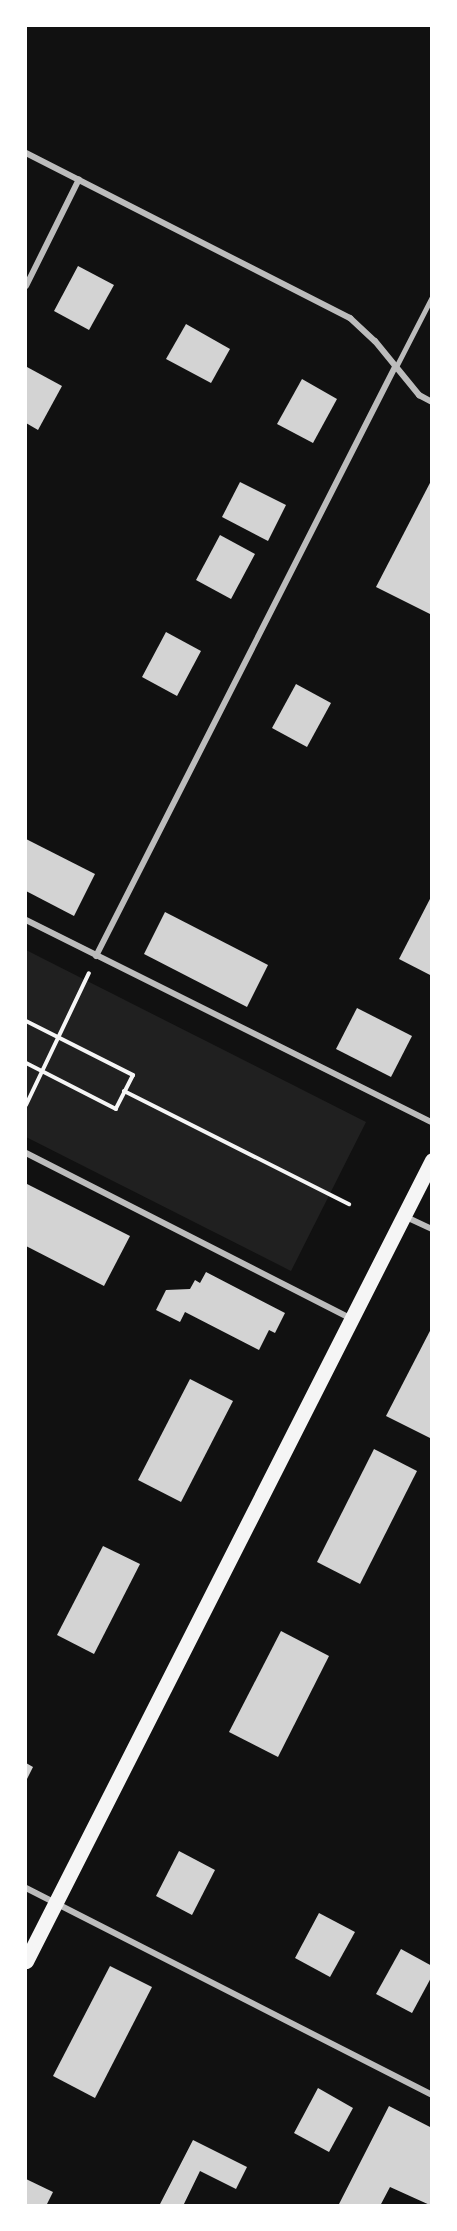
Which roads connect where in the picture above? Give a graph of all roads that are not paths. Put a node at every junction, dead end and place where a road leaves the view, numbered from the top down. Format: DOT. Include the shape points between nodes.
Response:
graph roads {
  1 [pos="26,153"];
  2 [pos="79,179"];
  3 [pos="26,286"];
  4 [pos="432,297"];
  5 [pos="395,367"];
  6 [pos="432,402"];
  7 [pos="26,920"];
  8 [pos="96,956"];
  9 [pos="432,1122"];
  10 [pos="26,1154"];
  11 [pos="432,1160"];
  12 [pos="404,1215"];
  13 [pos="432,1230"];
  14 [pos="351,1319"];
  15 [pos="26,1888"];
  16 [pos="55,1903"];
  17 [pos="26,1961"];
  18 [pos="432,2095"];
  1 -- 2 [label="street"];
  2 -- 3 [label="street"];
  2 -- 5 [label="street" via="350,318"];
  4 -- 5 [label="lane"];
  5 -- 6 [label="street" via="419,395"];
  5 -- 8 [label="street"];
  7 -- 8 [label="street"];
  8 -- 9 [label="street"];
  10 -- 14 [label="street"];
  11 -- 12 [label="main road"];
  12 -- 13 [label="street"];
  12 -- 14 [label="main road"];
  14 -- 16 [label="main road"];
  15 -- 16 [label="street"];
  16 -- 17 [label="main road"];
  16 -- 18 [label="street"];
}
